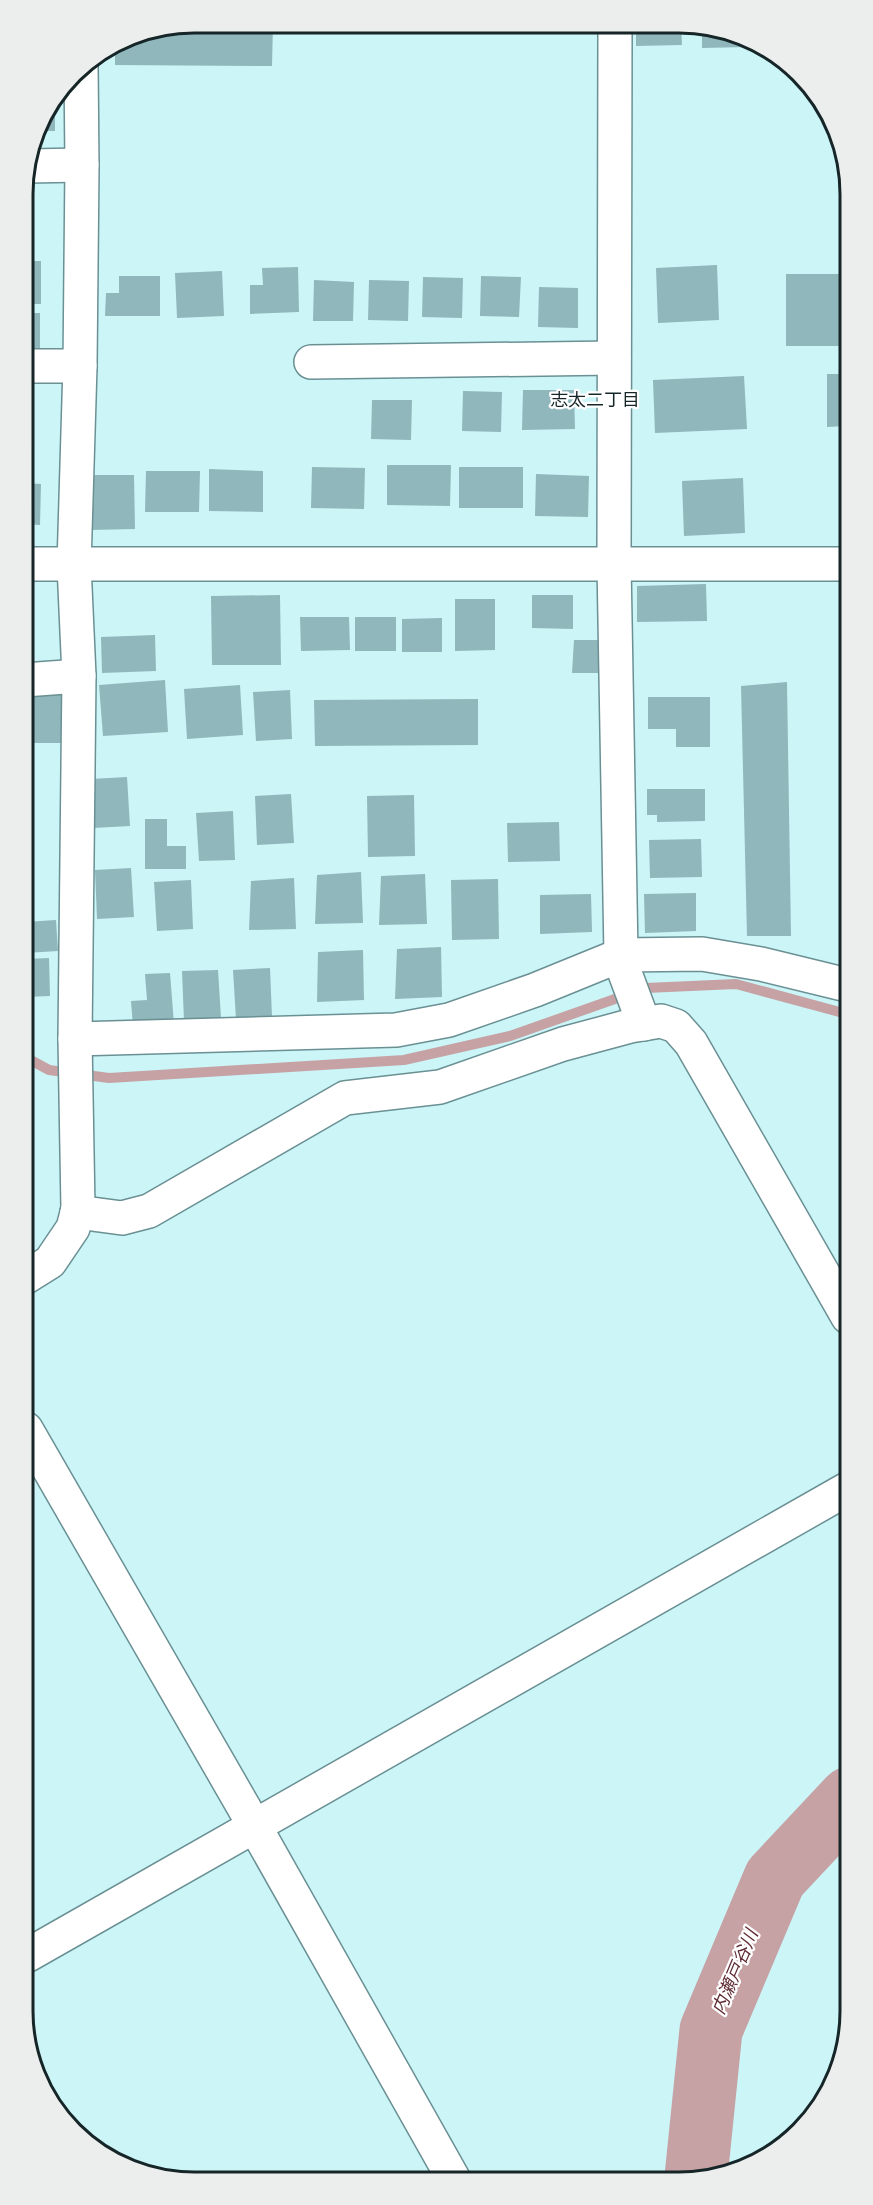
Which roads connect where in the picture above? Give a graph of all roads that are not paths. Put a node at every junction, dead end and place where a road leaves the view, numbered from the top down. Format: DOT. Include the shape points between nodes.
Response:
graph roads {
  1 [pos="615,33"];
  2 [pos="81,79"];
  3 [pos="82,165"];
  4 [pos="35,166"];
  5 [pos="614,358"];
  6 [pos="311,362"];
  7 [pos="33,366"];
  8 [pos="80,366"];
  9 [pos="33,564"];
  10 [pos="74,564"];
  11 [pos="614,564"];
  12 [pos="840,564"];
  13 [pos="79,676"];
  14 [pos="33,679"];
  15 [pos="622,960"];
  16 [pos="840,983"];
  17 [pos="644,1024"];
  18 [pos="75,1042"];
  19 [pos="77,1212"];
  20 [pos="33,1273"];
  21 [pos="840,1303"];
  22 [pos="33,1439"];
  23 [pos="840,1493"];
  24 [pos="254,1825"];
  25 [pos="33,1952"];
  26 [pos="450,2172"];
  1 -- 5 [label="street"];
  2 -- 3 [label="street"];
  3 -- 4 [label="street"];
  3 -- 8 [label="street"];
  5 -- 6 [label="street"];
  5 -- 11 [label="street"];
  7 -- 8 [label="street"];
  8 -- 10 [label="street"];
  9 -- 10 [label="street"];
  10 -- 11 [label="street"];
  10 -- 13 [label="street"];
  11 -- 12 [label="street"];
  11 -- 15 [label="street"];
  13 -- 14 [label="street"];
  13 -- 18 [label="street"];
  15 -- 16 [label="street" via="702,954"];
  15 -- 17 [label="street"];
  15 -- 18 [label="street" via="449,1020 396,1030"];
  17 -- 19 [label="street" via="562,1044 440,1087 345,1098 149,1211 122,1218"];
  17 -- 21 [label="street" via="661,1021 676,1026 692,1043"];
  18 -- 19 [label="street"];
  19 -- 20 [label="street" via="73,1228 50,1262"];
  22 -- 24 [label="street"];
  23 -- 24 [label="street"];
  24 -- 25 [label="street"];
  24 -- 26 [label="street"];
}
